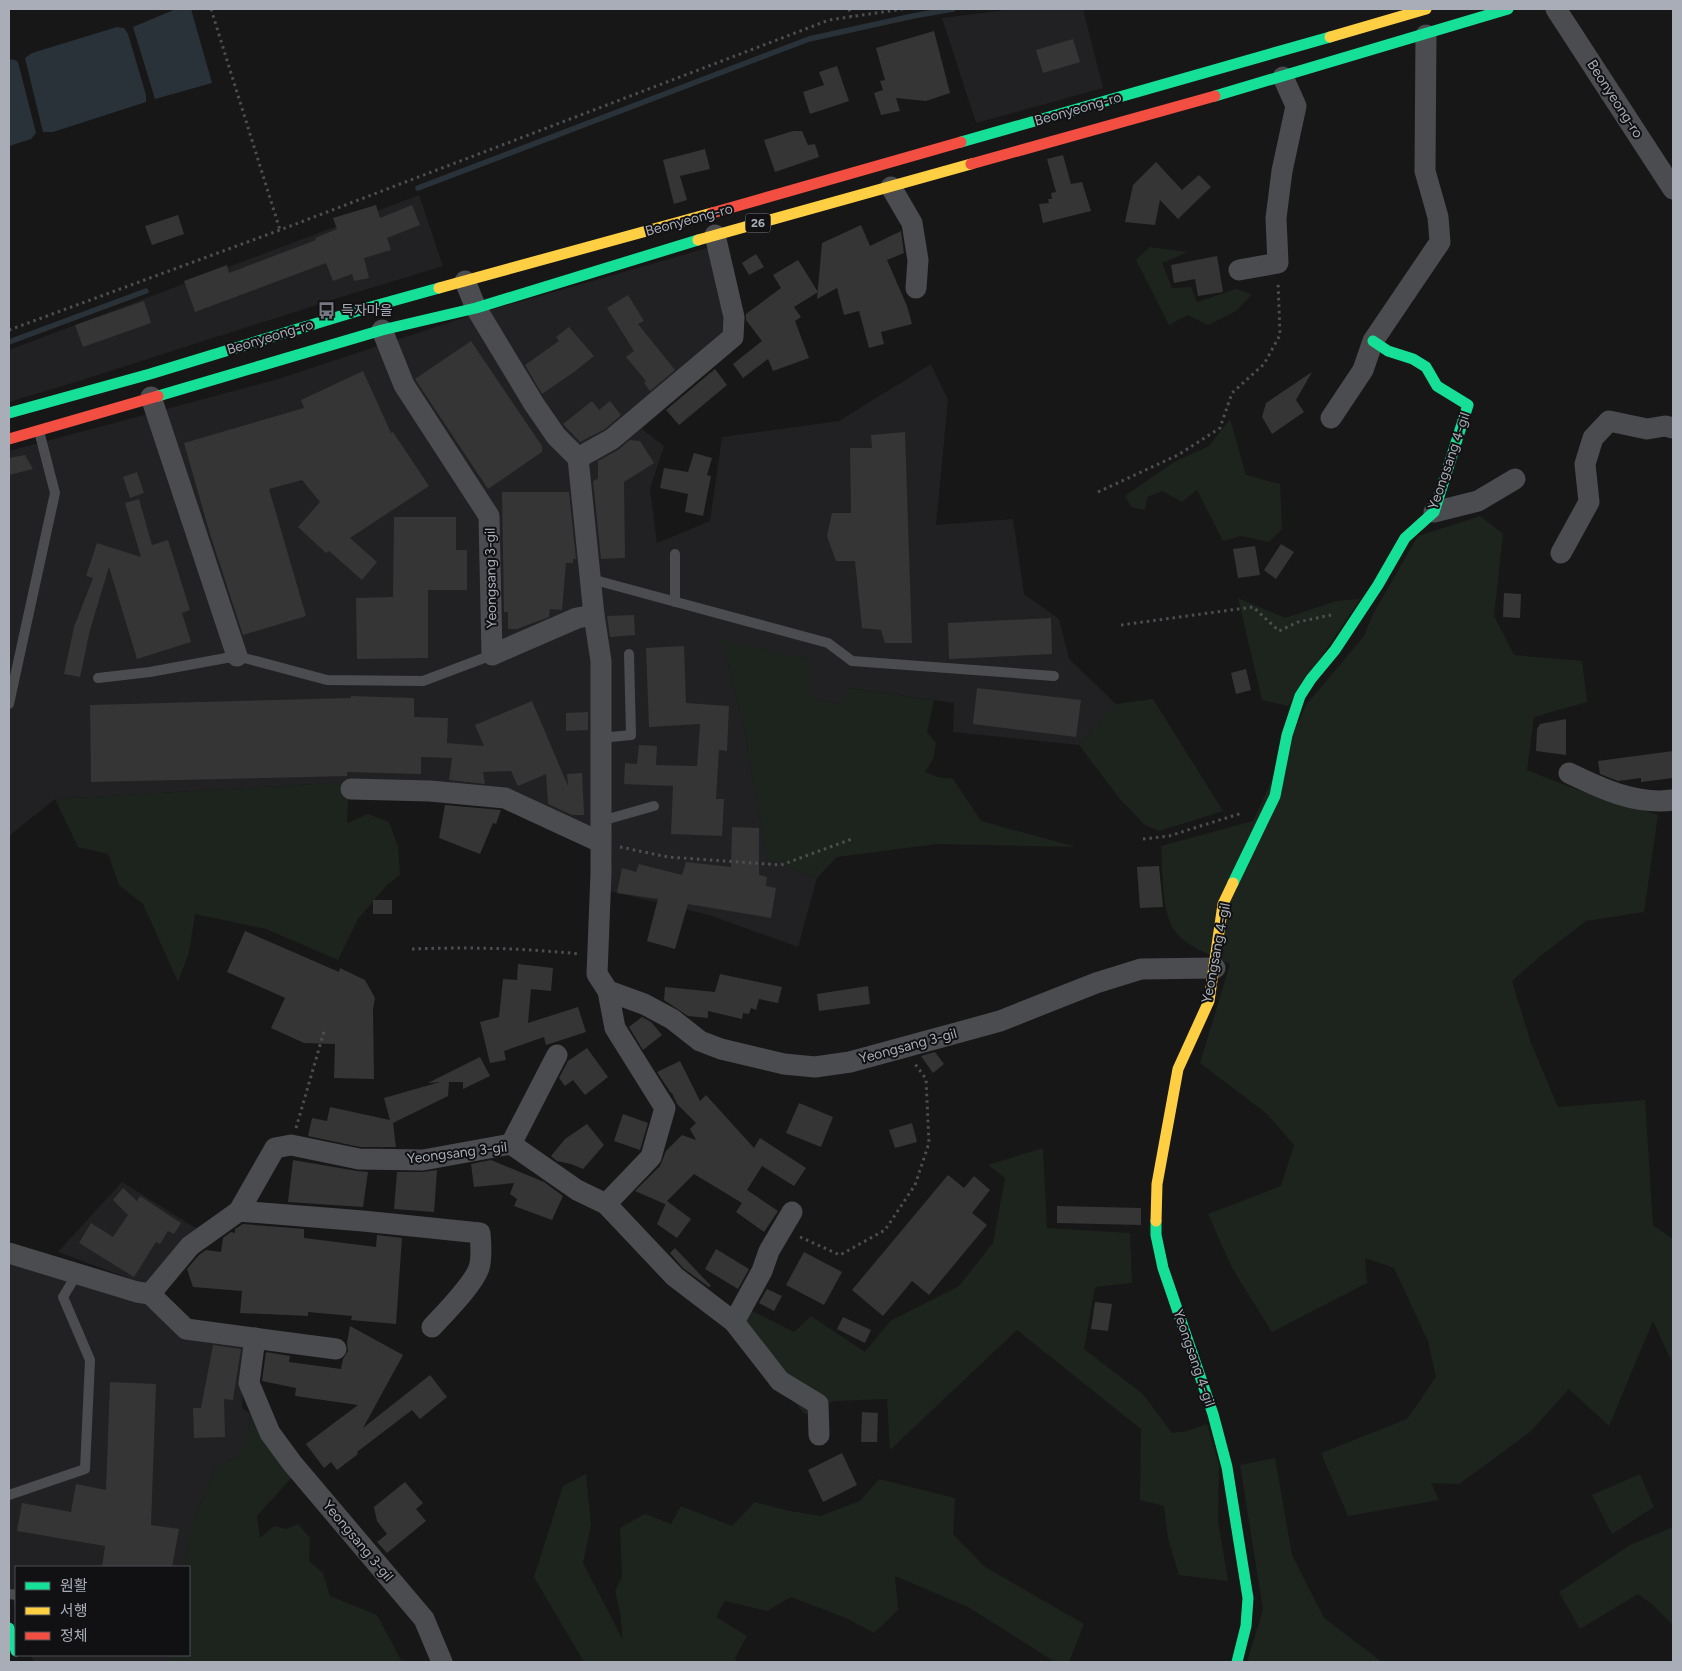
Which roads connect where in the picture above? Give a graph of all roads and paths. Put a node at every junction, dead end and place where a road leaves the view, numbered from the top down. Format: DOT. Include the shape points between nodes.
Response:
graph roads {
  1 [pos="211,9"];
  2 [pos="849,9"];
  3 [pos="904,9"];
  4 [pos="1426,9"];
  5 [pos="1508,9"];
  6 [pos="1556,9"];
  7 [pos="852,17"];
  8 [pos="1426,35"];
  9 [pos="1283,77"];
  10 [pos="891,186"];
  11 [pos="1673,189"];
  12 [pos="280,230"];
  13 [pos="715,235"];
  14 [pos="1278,263"];
  15 [pos="1239,270"];
  16 [pos="465,281"];
  17 [pos="916,288"];
  18 [pos="476,308"];
  19 [pos="9,330"];
  20 [pos="382,330"];
  21 [pos="1373,341"];
  22 [pos="151,397"];
  23 [pos="9,413"];
  24 [pos="1331,418"];
  25 [pos="1673,428"];
  26 [pos="39,430"];
  27 [pos="9,439"];
  28 [pos="578,458"];
  29 [pos="1515,479"];
  30 [pos="1098,492"];
  31 [pos="1434,512"];
  32 [pos="1561,553"];
  33 [pos="675,554"];
  34 [pos="590,579"];
  35 [pos="675,602"];
  36 [pos="1363,608"];
  37 [pos="594,615"];
  38 [pos="1121,625"];
  39 [pos="629,654"];
  40 [pos="492,655"];
  41 [pos="237,656"];
  42 [pos="1054,676"];
  43 [pos="98,678"];
  44 [pos="9,704"];
  45 [pos="601,738"];
  46 [pos="1569,773"];
  47 [pos="352,790"];
  48 [pos="1673,800"];
  49 [pos="1271,804"];
  50 [pos="654,806"];
  51 [pos="600,821"];
  52 [pos="852,839"];
  53 [pos="1142,839"];
  54 [pos="600,842"];
  55 [pos="412,949"];
  56 [pos="598,956"];
  57 [pos="1215,968"];
  58 [pos="608,991"];
  59 [pos="325,1028"];
  60 [pos="903,1048"];
  61 [pos="558,1055"];
  62 [pos="511,1144"];
  63 [pos="292,1145"];
  64 [pos="606,1204"];
  65 [pos="239,1211"];
  66 [pos="787,1220"];
  67 [pos="9,1253"];
  68 [pos="77,1274"];
  69 [pos="150,1294"];
  70 [pos="734,1322"];
  71 [pos="432,1327"];
  72 [pos="255,1338"];
  73 [pos="336,1349"];
  74 [pos="819,1434"];
  75 [pos="9,1495"];
  76 [pos="9,1628"];
  77 [pos="14,1650"];
  78 [pos="442,1662"];
  79 [pos="1237,1662"];
  1 -- 12 [label="path"];
  2 -- 7 [label="path"];
  3 -- 7 [label="path"];
  4 -- 16 [label="main road, Beonyeong-ro / 26"];
  5 -- 8 [label="main road, Beonyeong-ro / 26"];
  6 -- 11 [label="street, Beonyeong-ro"];
  7 -- 12 [label="path" via="829,20"];
  8 -- 9 [label="main road, Beonyeong-ro / 26"];
  8 -- 21 [label="street" via="1425,171 1438,217 1440,242"];
  9 -- 10 [label="main road, Beonyeong-ro / 26"];
  9 -- 14 [label="street" via="1296,106 1276,218"];
  10 -- 13 [label="main road, Beonyeong-ro / 26"];
  10 -- 17 [label="street" via="912,223 918,260"];
  12 -- 19 [label="path"];
  13 -- 18 [label="main road, Beonyeong-ro / 26"];
  13 -- 28 [label="street, Beonyeong-ro" via="734,317 733,337 612,439"];
  14 -- 15 [label="street"];
  14 -- 30 [label="path" via="1280,335 1264,364 1232,393 1220,428 1178,455"];
  16 -- 18 [label="street"];
  16 -- 23 [label="main road, Beonyeong-ro / 26"];
  18 -- 20 [label="main road, Beonyeong-ro / 26"];
  18 -- 28 [label="street" via="534,404 556,436"];
  20 -- 22 [label="main road, Beonyeong-ro / 26"];
  20 -- 40 [label="street, Yeongsang 3-gil" via="404,385 490,516"];
  21 -- 24 [label="street" via="1363,370"];
  21 -- 31 [label="main road, Yeongsang 4-gil" via="1426,367 1437,386 1468,405"];
  22 -- 26 [label="main road, Beonyeong-ro / 26"];
  22 -- 41 [label="street"];
  25 -- 32 [label="street" via="1647,429 1609,421 1593,438 1585,464 1590,502"];
  26 -- 27 [label="main road, Beonyeong-ro / 26"];
  26 -- 44 [label="lane" via="55,493"];
  28 -- 34 [label="street"];
  29 -- 31 [label="street" via="1478,501"];
  31 -- 36 [label="main road, Yeongsang 4-gil" via="1405,538"];
  33 -- 35 [label="lane"];
  34 -- 35 [label="lane"];
  34 -- 37 [label="street"];
  35 -- 42 [label="lane" via="828,644 852,661"];
  36 -- 38 [label="path" via="1298,622 1279,631 1253,607"];
  36 -- 49 [label="main road, Yeongsang 4-gil" via="1300,696"];
  37 -- 40 [label="street" via="577,618"];
  37 -- 45 [label="street" via="601,660"];
  39 -- 45 [label="lane" via="631,735"];
  40 -- 41 [label="lane" via="424,681 327,680"];
  41 -- 43 [label="lane"];
  45 -- 51 [label="street"];
  46 -- 48 [label="street" via="1602,789 1635,799"];
  47 -- 54 [label="street" via="430,791 505,798"];
  49 -- 53 [label="path" via="1169,836"];
  49 -- 57 [label="main road, Yeongsang 4-gil" via="1223,904"];
  50 -- 51 [label="lane"];
  51 -- 54 [label="street"];
  52 -- 54 [label="path" via="780,865 668,857"];
  54 -- 56 [label="street"];
  55 -- 56 [label="path" via="466,947"];
  56 -- 58 [label="street" via="597,974"];
  57 -- 60 [label="street, Yeongsang 3-gil" via="1142,969 1096,983 1000,1021"];
  57 -- 79 [label="main road, Yeongsang 4-gil" via="1209,1001 1178,1069 1157,1184 1156,1235 1227,1467 1248,1598 1246,1626"];
  58 -- 60 [label="street, Yeongsang 3-gil" via="665,1015 700,1041 784,1064 814,1067 850,1062"];
  58 -- 64 [label="street" via="615,1028 665,1108 651,1158"];
  59 -- 63 [label="path"];
  60 -- 66 [label="path" via="926,1079 929,1143 915,1186 885,1230 840,1255 806,1241"];
  61 -- 62 [label="street"];
  62 -- 63 [label="street, Yeongsang 3-gil" via="423,1160 359,1159"];
  62 -- 64 [label="street, Yeongsang 3-gil" via="577,1190"];
  63 -- 65 [label="street" via="275,1148"];
  64 -- 70 [label="street, Yeongsang 3-gil" via="675,1277"];
  65 -- 69 [label="street" via="190,1246"];
  65 -- 71 [label="street" via="480,1233 478,1268"];
  66 -- 70 [label="street"];
  67 -- 68 [label="street"];
  68 -- 69 [label="street"];
  68 -- 75 [label="lane" via="63,1298 90,1360 84,1468"];
  69 -- 72 [label="street" via="186,1328"];
  70 -- 74 [label="street, Yeongsang 3-gil" via="780,1381 818,1404"];
  72 -- 73 [label="street"];
  72 -- 78 [label="street, Yeongsang 3-gil" via="248,1383 270,1433 424,1619"];
  76 -- 77 [label="main road"];
}
